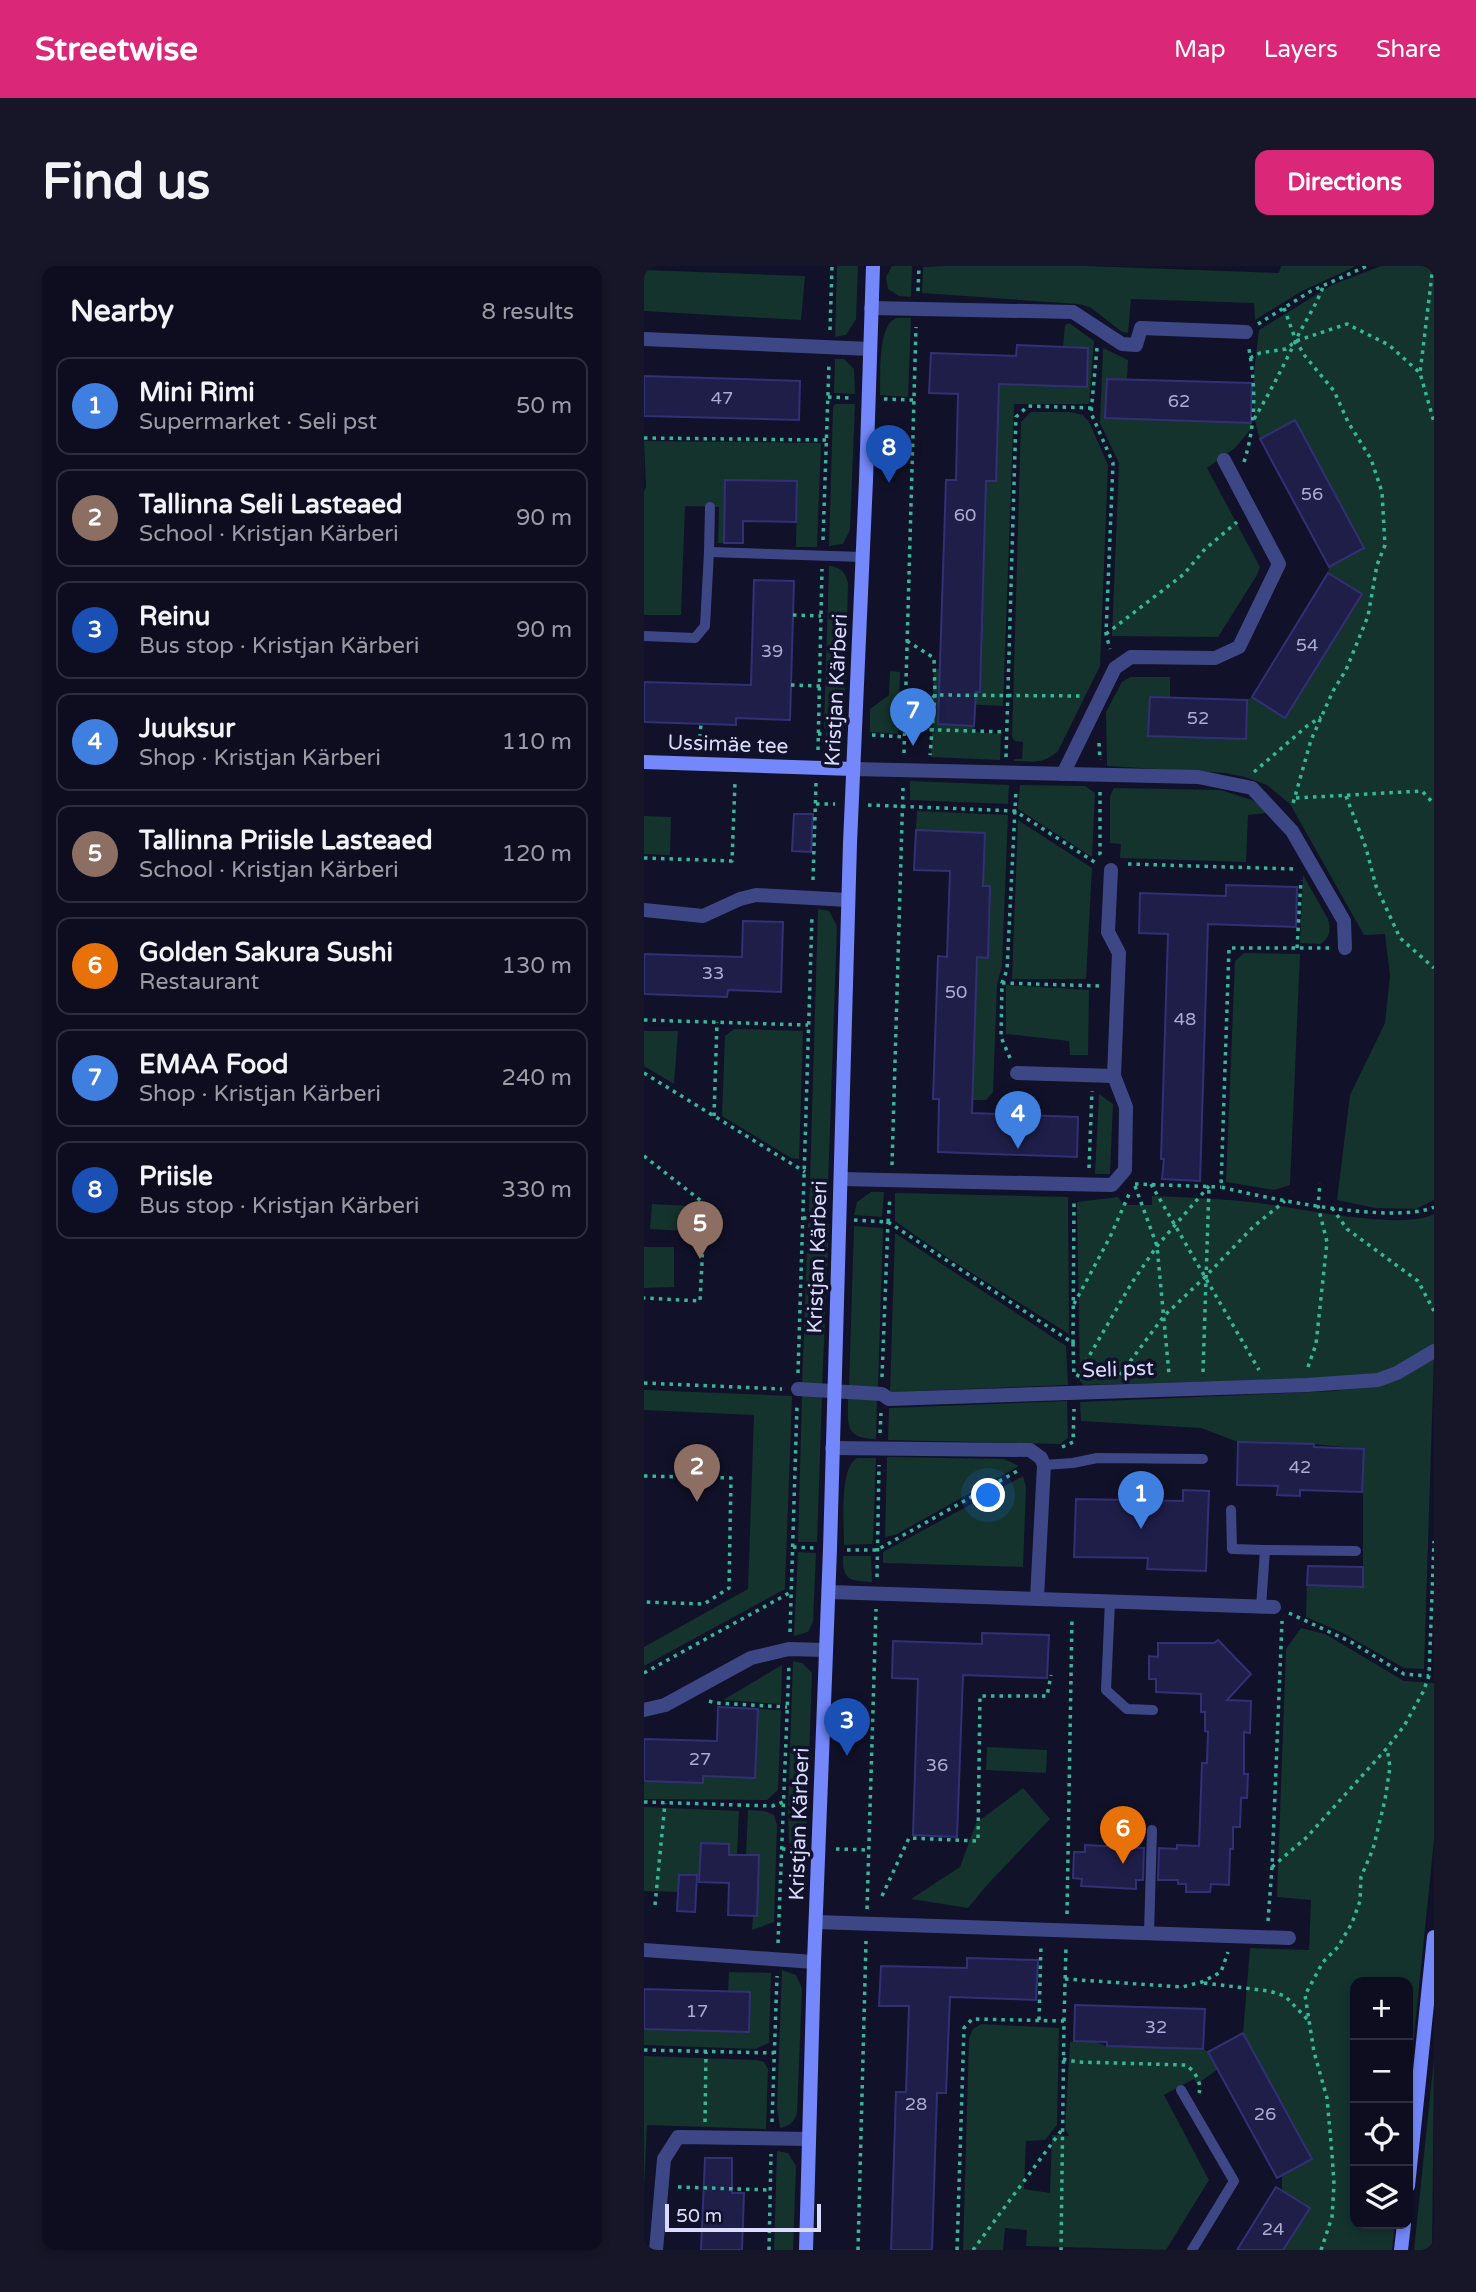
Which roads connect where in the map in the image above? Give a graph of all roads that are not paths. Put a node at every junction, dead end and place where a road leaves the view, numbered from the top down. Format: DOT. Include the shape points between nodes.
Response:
graph roads {
  1 [pos="873,266"];
  2 [pos="872,308"];
  3 [pos="1245,332"];
  4 [pos="644,339"];
  5 [pos="870,349"];
  6 [pos="1224,460"];
  7 [pos="710,507"];
  8 [pos="709,552"];
  9 [pos="863,557"];
  10 [pos="644,636"];
  11 [pos="644,762"];
  12 [pos="853,769"];
  13 [pos="1063,774"];
  14 [pos="1112,866"];
  15 [pos="848,900"];
  16 [pos="644,910"];
  17 [pos="1345,948"];
  18 [pos="1017,1073"];
  19 [pos="1114,1076"];
  20 [pos="841,1179"];
  21 [pos="1434,1351"];
  22 [pos="798,1389"];
  23 [pos="834,1392"];
  24 [pos="832,1448"];
  25 [pos="1203,1459"];
  26 [pos="1044,1465"];
  27 [pos="1231,1510"];
  28 [pos="1265,1550"];
  29 [pos="1356,1551"];
  30 [pos="829,1592"];
  31 [pos="1037,1598"];
  32 [pos="1110,1601"];
  33 [pos="1267,1607"];
  34 [pos="826,1650"];
  35 [pos="644,1710"];
  36 [pos="1153,1710"];
  37 [pos="1152,1830"];
  38 [pos="816,1922"];
  39 [pos="1149,1933"];
  40 [pos="1434,1937"];
  41 [pos="1289,1938"];
  42 [pos="644,1950"];
  43 [pos="814,1962"];
  44 [pos="1181,2090"];
  45 [pos="809,2139"];
  46 [pos="1410,2166"];
  47 [pos="1403,2229"];
  48 [pos="656,2250"];
  49 [pos="806,2250"];
  50 [pos="1192,2250"];
  51 [pos="1401,2250"];
  1 -- 2 [label="street, Kristjan Kärberi"];
  2 -- 3 [label="street" via="1073,312 1122,344 1136,345 1141,328"];
  2 -- 5 [label="street, Kristjan Kärberi"];
  4 -- 5 [label="street"];
  5 -- 9 [label="street, Kristjan Kärberi"];
  6 -- 13 [label="street" via="1279,564 1239,647 1215,658 1131,657 1115,668"];
  7 -- 8 [label="lane"];
  8 -- 9 [label="lane"];
  8 -- 10 [label="lane" via="705,626 695,638"];
  9 -- 12 [label="street, Kristjan Kärberi"];
  11 -- 12 [label="street, Ussimäe tee"];
  12 -- 13 [label="street"];
  12 -- 15 [label="street, Kristjan Kärberi"];
  13 -- 17 [label="street" via="1198,777 1252,788 1292,831 1344,921"];
  14 -- 19 [label="street" via="1108,932 1119,953"];
  15 -- 16 [label="street" via="756,895 703,916"];
  15 -- 20 [label="street, Kristjan Kärberi"];
  18 -- 19 [label="street"];
  19 -- 20 [label="street" via="1126,1107 1125,1170 1112,1185"];
  20 -- 23 [label="street, Kristjan Kärberi"];
  21 -- 23 [label="street, Seli pst" via="1378,1380 889,1399 882,1394"];
  22 -- 23 [label="street, Seli pst"];
  23 -- 24 [label="street, Kristjan Kärberi"];
  24 -- 26 [label="street" via="1030,1450"];
  24 -- 30 [label="street, Kristjan Kärberi"];
  25 -- 26 [label="lane" via="1097,1458"];
  26 -- 31 [label="street"];
  27 -- 28 [label="lane" via="1231,1549"];
  28 -- 29 [label="lane"];
  28 -- 33 [label="lane"];
  30 -- 31 [label="street"];
  30 -- 34 [label="street, Kristjan Kärberi"];
  31 -- 32 [label="street"];
  32 -- 33 [label="street"];
  32 -- 36 [label="lane" via="1106,1690 1127,1709"];
  34 -- 35 [label="street" via="789,1649 751,1658 665,1705"];
  34 -- 38 [label="street, Kristjan Kärberi"];
  37 -- 39 [label="lane"];
  38 -- 39 [label="street"];
  38 -- 43 [label="street, Kristjan Kärberi"];
  39 -- 41 [label="street"];
  40 -- 46 [label="street"];
  42 -- 43 [label="street"];
  43 -- 45 [label="street, Kristjan Kärberi"];
  44 -- 50 [label="lane" via="1234,2181"];
  45 -- 48 [label="street" via="678,2137 664,2159"];
  45 -- 49 [label="street, Kristjan Kärberi"];
  47 -- 51 [label="street"];
}
